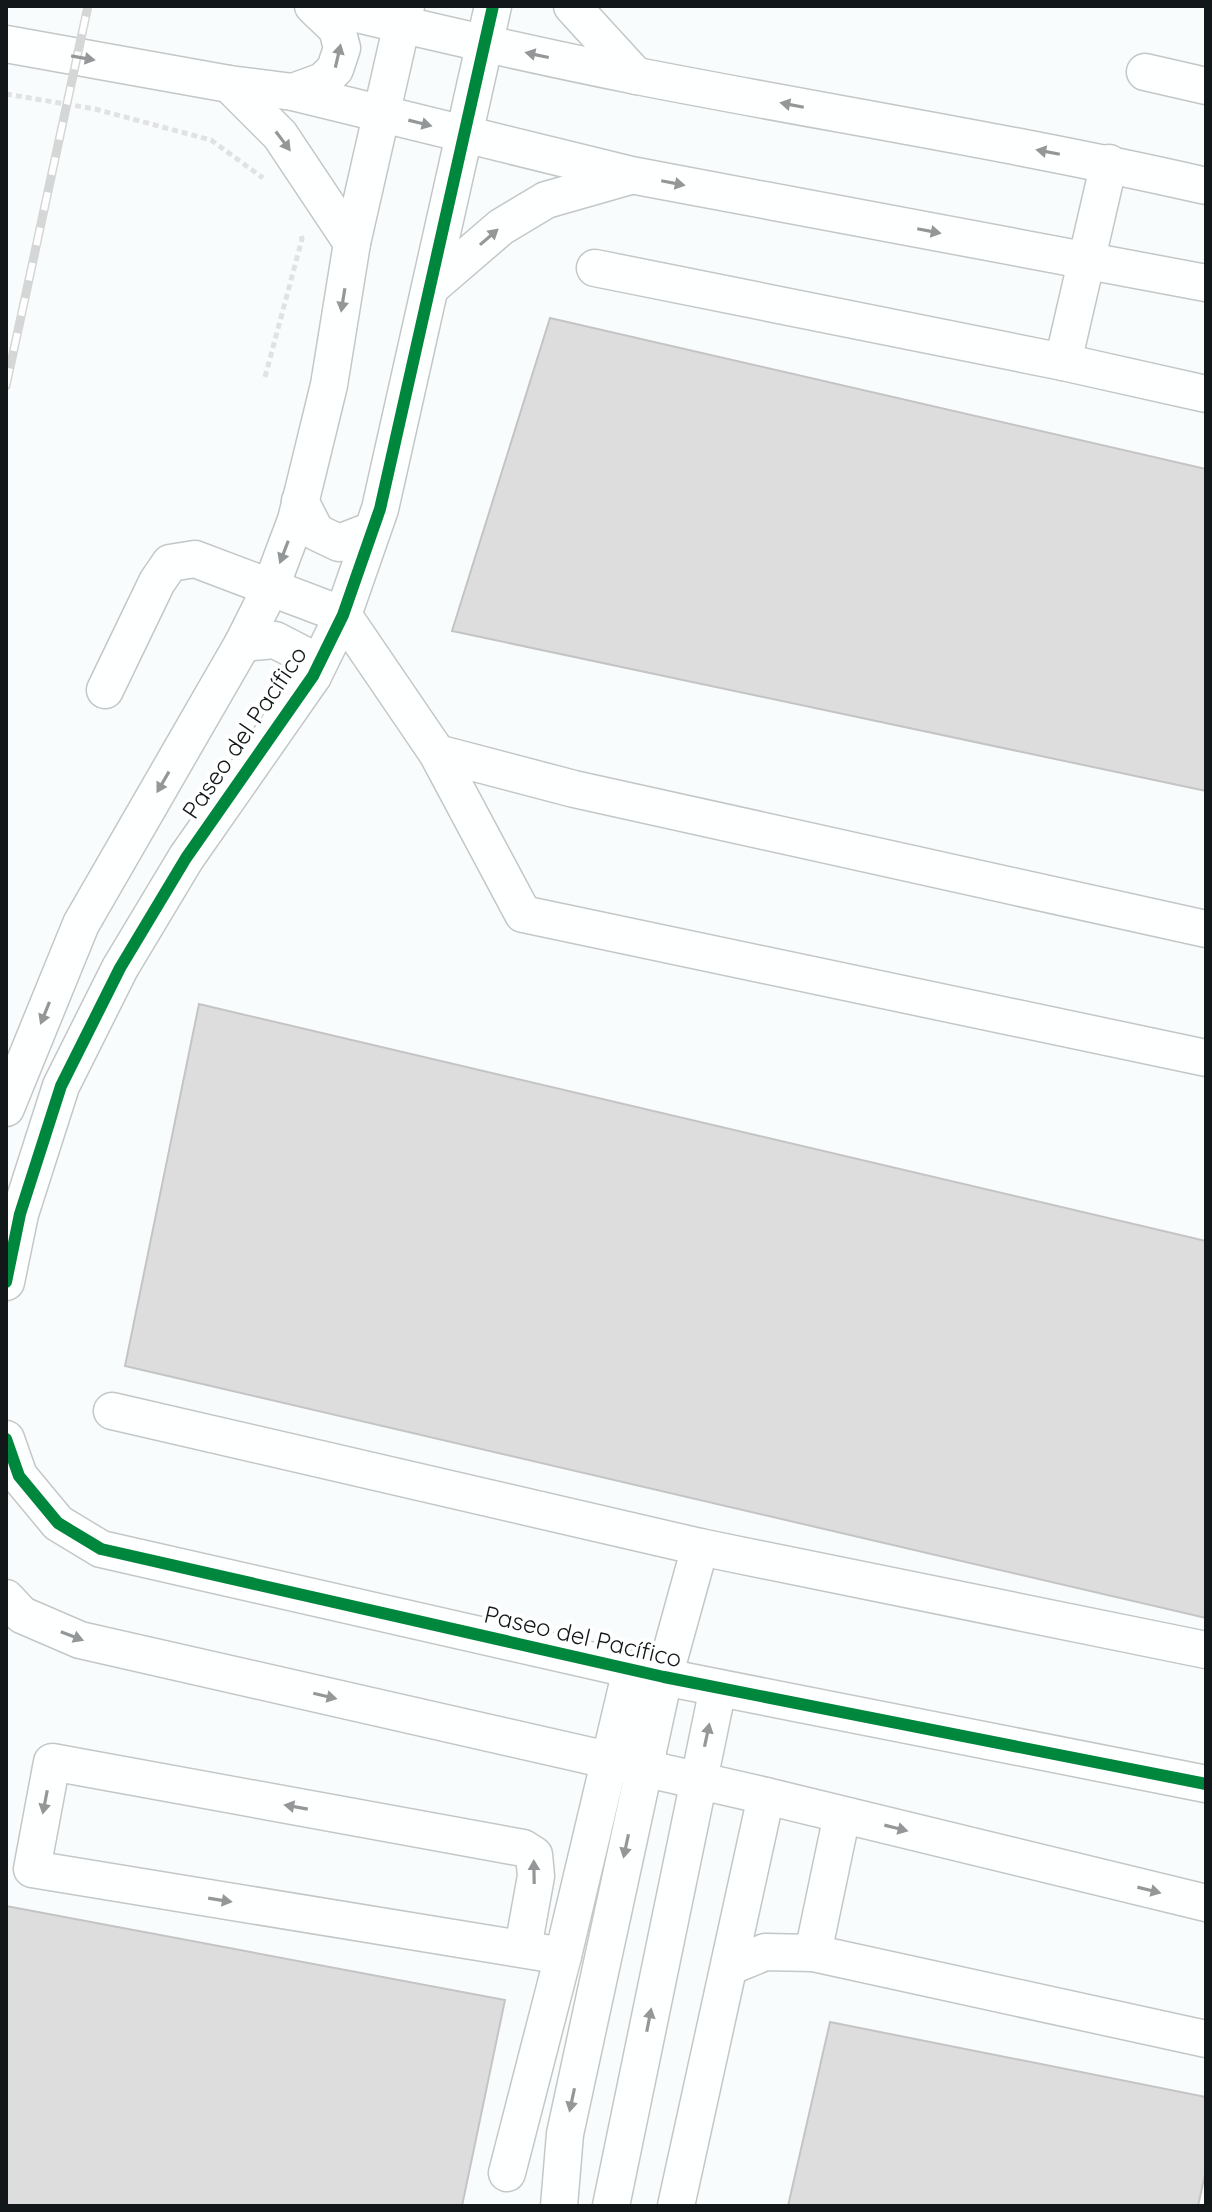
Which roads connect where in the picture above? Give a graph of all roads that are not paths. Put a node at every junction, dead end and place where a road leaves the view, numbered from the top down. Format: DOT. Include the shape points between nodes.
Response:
graph roads {
  1 [pos="313,6"];
  2 [pos="324,6"];
  3 [pos="493,6"];
  4 [pos="572,6"];
  5 [pos="404,15"];
  6 [pos="6,44"];
  7 [pos="484,44"];
  8 [pos="1145,72"];
  9 [pos="636,76"];
  10 [pos="229,84"];
  11 [pos="1206,86"];
  12 [pos="293,92"];
  13 [pos="381,114"];
  14 [pos="464,134"];
  15 [pos="1109,163"];
  16 [pos="631,175"];
  17 [pos="1206,186"];
  18 [pos="352,243"];
  19 [pos="1086,261"];
  20 [pos="595,268"];
  21 [pos="1206,283"];
  22 [pos="430,288"];
  23 [pos="1063,362"];
  24 [pos="1206,394"];
  25 [pos="300,501"];
  26 [pos="370,531"];
  27 [pos="270,589"];
  28 [pos="343,615"];
  29 [pos="243,643"];
  30 [pos="313,676"];
  31 [pos="105,690"];
  32 [pos="437,753"];
  33 [pos="1206,929"];
  34 [pos="1206,1058"];
  35 [pos="6,1108"];
  36 [pos="6,1282"];
  37 [pos="112,1411"];
  38 [pos="6,1439"];
  39 [pos="12,1480"];
  40 [pos="700,1547"];
  41 [pos="6,1598"];
  42 [pos="1206,1650"];
  43 [pos="647,1674"];
  44 [pos="718,1688"];
  45 [pos="607,1762"];
  46 [pos="643,1770"];
  47 [pos="697,1782"];
  48 [pos="1206,1784"];
  49 [pos="766,1796"];
  50 [pos="842,1815"];
  51 [pos="1206,1903"];
  52 [pos="523,1948"];
  53 [pos="813,1953"];
  54 [pos="563,1956"];
  55 [pos="729,1967"];
  56 [pos="1206,2039"];
  57 [pos="507,2173"];
  58 [pos="559,2206"];
  59 [pos="611,2206"];
  60 [pos="676,2206"];
  12 -- 1 [label="street, one-way" via="323,81 335,69 342,48 337,29"];
  2 -- 5 [label="street"];
  3 -- 7 [label="street, Paseo del Pacífico"];
  4 -- 9 [label="street"];
  5 -- 7 [label="street"];
  5 -- 13 [label="street, Paseo del Pacífico"];
  6 -- 10 [label="street, one-way"];
  9 -- 7 [label="street, one-way"];
  7 -- 14 [label="street, Paseo del Pacífico"];
  8 -- 11 [label="street"];
  15 -- 9 [label="street, one-way"];
  10 -- 12 [label="street"];
  10 -- 18 [label="street, one-way" via="280,135"];
  12 -- 13 [label="street"];
  13 -- 14 [label="street, one-way"];
  13 -- 18 [label="street, Paseo del Pacífico"];
  14 -- 16 [label="street"];
  14 -- 22 [label="street, Paseo del Pacífico"];
  15 -- 17 [label="street"];
  15 -- 19 [label="street"];
  16 -- 19 [label="street, one-way"];
  22 -- 16 [label="street, one-way" via="501,227 546,200"];
  18 -- 25 [label="street, Paseo del Pacífico, one-way" via="329,385"];
  19 -- 21 [label="street"];
  19 -- 23 [label="street"];
  20 -- 23 [label="street"];
  22 -- 26 [label="street, Paseo del Pacífico" via="380,509"];
  23 -- 24 [label="street"];
  25 -- 26 [label="street" via="316,532 339,543"];
  25 -- 27 [label="street, Paseo del Pacífico, one-way"];
  26 -- 28 [label="street, Paseo del Pacífico"];
  27 -- 28 [label="street"];
  27 -- 29 [label="street, Paseo del Pacífico"];
  27 -- 31 [label="street" via="195,559 170,563"];
  28 -- 30 [label="street, Paseo del Pacífico"];
  28 -- 32 [label="street"];
  29 -- 30 [label="street" via="275,640 306,656"];
  29 -- 35 [label="street, Paseo del Pacífico, one-way" via="81,924"];
  30 -- 36 [label="street, Paseo del Pacífico" via="186,858 120,968 61,1086 20,1214"];
  32 -- 33 [label="street" via="574,789"];
  32 -- 34 [label="street" via="523,914"];
  37 -- 40 [label="street"];
  38 -- 39 [label="street, Paseo del Pacífico"];
  39 -- 43 [label="street, Paseo del Pacífico" via="58,1523 101,1549"];
  40 -- 42 [label="street"];
  40 -- 43 [label="street"];
  41 -- 45 [label="street, one-way" via="22,1615 80,1640"];
  43 -- 44 [label="street, Paseo del Pacífico"];
  43 -- 45 [label="street"];
  43 -- 46 [label="street"];
  47 -- 44 [label="street, one-way"];
  44 -- 48 [label="street, Paseo del Pacífico"];
  45 -- 46 [label="street"];
  45 -- 54 [label="street"];
  46 -- 47 [label="street"];
  46 -- 58 [label="street, one-way" via="565,2134"];
  47 -- 49 [label="street"];
  59 -- 47 [label="street, one-way"];
  49 -- 50 [label="street"];
  49 -- 55 [label="street"];
  50 -- 51 [label="street, one-way"];
  50 -- 53 [label="street"];
  52 -- 52 [label="street, one-way" via="536,1876 534,1855 523,1848 52,1762 32,1869"];
  52 -- 54 [label="street"];
  53 -- 55 [label="street" via="765,1952"];
  53 -- 56 [label="street"];
  54 -- 57 [label="street"];
  55 -- 60 [label="street"];
}
